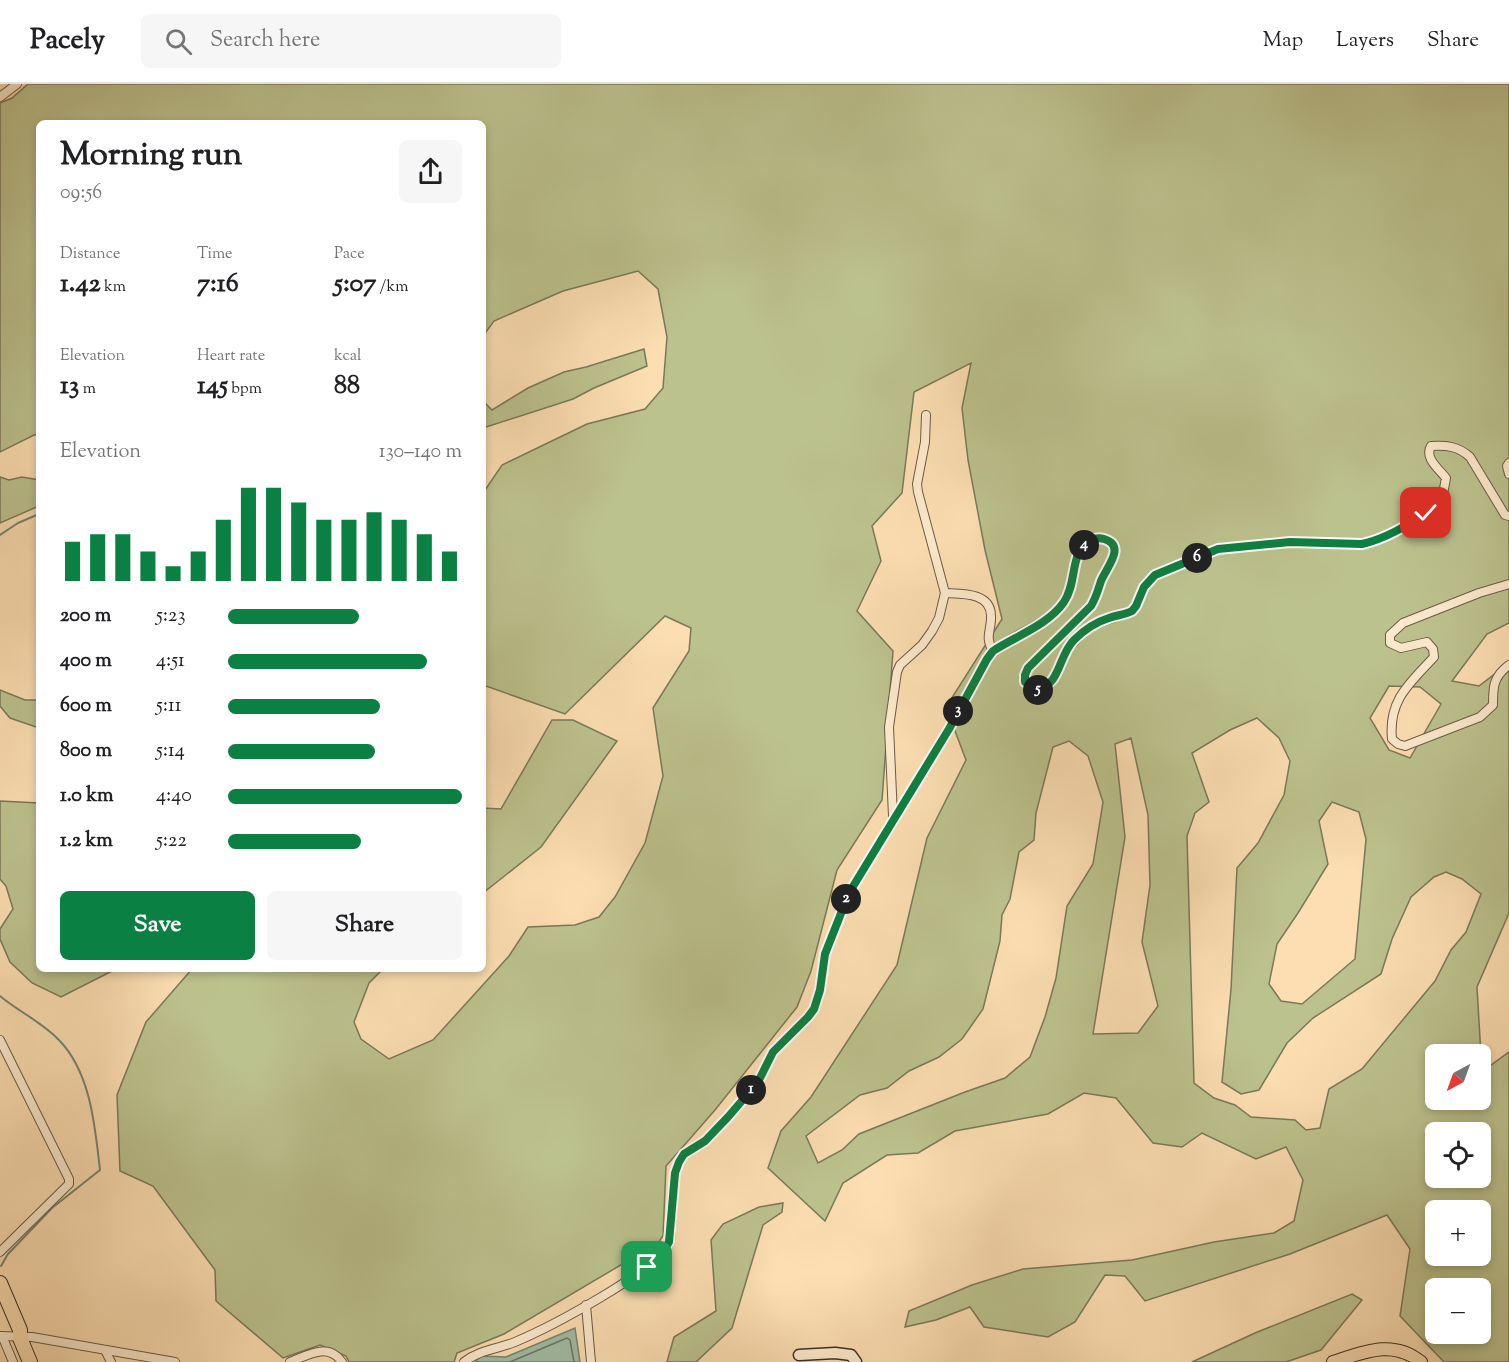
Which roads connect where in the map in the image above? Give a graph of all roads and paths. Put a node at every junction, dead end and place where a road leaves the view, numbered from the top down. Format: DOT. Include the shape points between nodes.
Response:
graph roads {
  1 [pos="17,84"];
  2 [pos="0,97"];
  3 [pos="926,415"];
  4 [pos="1509,463"];
  5 [pos="1509,474"];
  6 [pos="1509,516"];
  7 [pos="1509,584"];
  8 [pos="945,593"];
  9 [pos="993,651"];
  10 [pos="1509,665"];
  11 [pos="893,818"];
  12 [pos="0,1040"];
  13 [pos="0,1252"];
  14 [pos="0,1283"];
  15 [pos="0,1300"];
  16 [pos="586,1305"];
  17 [pos="2,1337"];
  18 [pos="20,1338"];
  19 [pos="105,1350"];
  20 [pos="799,1354"];
  21 [pos="13,1362"];
  22 [pos="30,1362"];
  23 [pos="111,1362"];
  24 [pos="175,1362"];
  25 [pos="290,1362"];
  26 [pos="342,1362"];
  27 [pos="464,1362"];
  28 [pos="591,1362"];
  29 [pos="856,1362"];
  30 [pos="1333,1362"];
  31 [pos="1421,1362"];
  1 -- 2 [label="street"];
  3 -- 8 [label="street" via="926,442 917,484"];
  4 -- 5 [label="street"];
  6 -- 9 [label="street" via="1470,457 1446,445 1431,446 1429,457 1446,478 1443,494 1426,513 1389,534 1362,544 1290,542 1224,548 1160,572 1149,580 1132,611 1090,626 1066,650 1050,684 1037,690 1025,682 1028,668 1091,606 1113,560 1111,543 1094,539 1078,553 1071,591 1063,603 1052,615"];
  7 -- 10 [label="street" via="1403,622 1390,635 1390,643 1401,648 1427,642 1434,657 1399,696 1390,723 1392,739 1405,746 1480,717 1493,705 1496,677"];
  8 -- 9 [label="street" via="972,594 987,604 992,616 988,638"];
  8 -- 11 [label="street" via="932,632 897,672 889,727"];
  9 -- 11 [label="street"];
  11 -- 16 [label="street" via="855,880 837,921 825,954 814,1009 773,1052 758,1082 728,1117 679,1162 666,1249 647,1267"];
  12 -- 13 [label="street" via="69,1179 69,1184"];
  14 -- 18 [label="highway"];
  15 -- 18 [label="highway"];
  16 -- 27 [label="street" via="522,1339"];
  16 -- 28 [label="street"];
  17 -- 18 [label="street"];
  17 -- 21 [label="street"];
  18 -- 19 [label="street"];
  18 -- 22 [label="highway"];
  19 -- 23 [label="street"];
  19 -- 24 [label="street"];
  20 -- 29 [label="street" via="851,1355"];
  25 -- 26 [label="street" via="324,1350 334,1353"];
  30 -- 31 [label="main road" via="1385,1348"];
}
